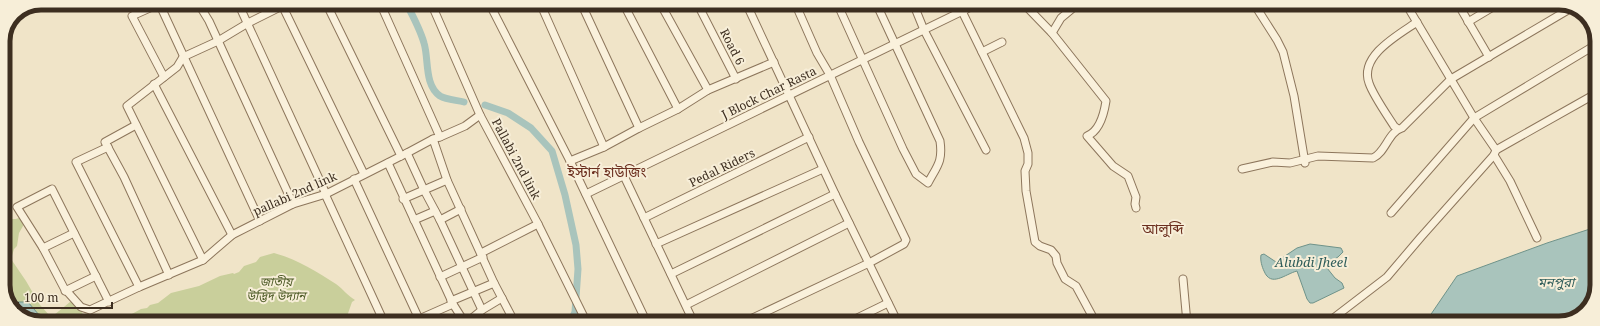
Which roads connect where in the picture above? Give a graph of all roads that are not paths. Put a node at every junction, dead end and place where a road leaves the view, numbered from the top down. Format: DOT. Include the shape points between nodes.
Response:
graph roads {
  1 [pos="145,10"];
  2 [pos="163,10"];
  3 [pos="202,10"];
  4 [pos="242,10"];
  5 [pos="273,10"];
  6 [pos="287,10"];
  7 [pos="330,10"];
  8 [pos="383,10"];
  9 [pos="434,10"];
  10 [pos="493,10"];
  11 [pos="543,10"];
  12 [pos="583,10"];
  13 [pos="627,10"];
  14 [pos="664,10"];
  15 [pos="701,10"];
  16 [pos="749,10"];
  17 [pos="798,10"];
  18 [pos="840,10"];
  19 [pos="879,10"];
  20 [pos="916,10"];
  21 [pos="1030,10"];
  22 [pos="1071,10"];
  23 [pos="1258,10"];
  24 [pos="1410,10"];
  25 [pos="1461,10"];
  26 [pos="1488,10"];
  27 [pos="962,11"];
  28 [pos="1566,11"];
  29 [pos="1417,22"];
  30 [pos="1468,22"];
  31 [pos="248,23"];
  32 [pos="924,30"];
  33 [pos="1052,32"];
  34 [pos="218,41"];
  35 [pos="1002,42"];
  36 [pos="895,44"];
  37 [pos="1590,48"];
  38 [pos="982,52"];
  39 [pos="183,57"];
  40 [pos="1489,57"];
  41 [pos="862,60"];
  42 [pos="774,62"];
  43 [pos="830,76"];
  44 [pos="164,77"];
  45 [pos="736,79"];
  46 [pos="1451,79"];
  47 [pos="154,84"];
  48 [pos="708,90"];
  49 [pos="789,96"];
  50 [pos="1590,97"];
  51 [pos="678,109"];
  52 [pos="480,115"];
  53 [pos="1474,118"];
  54 [pos="136,125"];
  55 [pos="638,128"];
  56 [pos="1398,129"];
  57 [pos="809,137"];
  58 [pos="436,138"];
  59 [pos="108,147"];
  60 [pos="604,147"];
  61 [pos="986,150"];
  62 [pos="1495,152"];
  63 [pos="404,155"];
  64 [pos="570,161"];
  65 [pos="1305,161"];
  66 [pos="388,163"];
  67 [pos="1242,168"];
  68 [pos="823,169"];
  69 [pos="364,174"];
  70 [pos="624,176"];
  71 [pos="354,179"];
  72 [pos="447,180"];
  73 [pos="424,190"];
  74 [pos="326,194"];
  75 [pos="586,194"];
  76 [pos="835,194"];
  77 [pos="403,199"];
  78 [pos="293,204"];
  79 [pos="1136,208"];
  80 [pos="461,209"];
  81 [pos="435,211"];
  82 [pos="1391,213"];
  83 [pos="644,218"];
  84 [pos="414,220"];
  85 [pos="440,220"];
  86 [pos="260,221"];
  87 [pos="849,223"];
  88 [pos="538,224"];
  89 [pos="74,233"];
  90 [pos="232,235"];
  91 [pos="1537,238"];
  92 [pos="656,244"];
  93 [pos="43,248"];
  94 [pos="482,255"];
  95 [pos="203,260"];
  96 [pos="869,263"];
  97 [pos="462,267"];
  98 [pos="671,274"];
  99 [pos="169,275"];
  100 [pos="96,276"];
  101 [pos="440,277"];
  102 [pos="1183,279"];
  103 [pos="494,283"];
  104 [pos="139,287"];
  105 [pos="65,291"];
  106 [pos="473,291"];
  107 [pos="502,298"];
  108 [pos="109,302"];
  109 [pos="452,303"];
  110 [pos="888,303"];
  111 [pos="686,305"];
  112 [pos="482,310"];
  113 [pos="381,316"];
  114 [pos="416,316"];
  115 [pos="426,316"];
  116 [pos="461,316"];
  117 [pos="474,316"];
  118 [pos="512,316"];
  119 [pos="584,316"];
  120 [pos="644,316"];
  121 [pos="691,316"];
  122 [pos="757,316"];
  123 [pos="862,316"];
  124 [pos="894,316"];
  125 [pos="1092,316"];
  126 [pos="1186,316"];
  127 [pos="1336,316"];
  1 -- 44 [label="street" via="132,16"];
  2 -- 39 [label="street"];
  3 -- 34 [label="street"];
  4 -- 31 [label="street"];
  5 -- 31 [label="street"];
  6 -- 69 [label="street"];
  7 -- 63 [label="street"];
  8 -- 58 [label="street"];
  9 -- 52 [label="street, Pallabi 2nd link"];
  10 -- 64 [label="street"];
  11 -- 60 [label="street"];
  12 -- 55 [label="street"];
  13 -- 51 [label="street"];
  14 -- 48 [label="street"];
  15 -- 45 [label="street, Road 6"];
  16 -- 42 [label="street"];
  17 -- 43 [label="street"];
  18 -- 41 [label="street"];
  19 -- 36 [label="street"];
  20 -- 32 [label="street"];
  21 -- 33 [label="street"];
  22 -- 33 [label="street" via="1061,18"];
  23 -- 65 [label="street" via="1283,52 1294,96"];
  24 -- 29 [label="street"];
  25 -- 30 [label="street"];
  26 -- 30 [label="street"];
  27 -- 32 [label="street, J Block Char Rasta"];
  27 -- 38 [label="street"];
  28 -- 40 [label="street"];
  29 -- 46 [label="street"];
  29 -- 56 [label="street" via="1388,42 1370,60 1367,72 1369,83"];
  30 -- 40 [label="street"];
  31 -- 34 [label="street"];
  31 -- 74 [label="street"];
  32 -- 36 [label="street, J Block Char Rasta"];
  32 -- 61 [label="street"];
  33 -- 79 [label="street" via="1106,101 1100,125 1093,134 1087,136 1113,166 1128,176 1136,197"];
  34 -- 39 [label="street"];
  34 -- 78 [label="street"];
  35 -- 38 [label="street"];
  36 -- 41 [label="street, J Block Char Rasta"];
  36 -- 41 [label="street" via="940,141 940,163 928,183 916,174"];
  37 -- 53 [label="street"];
  38 -- 125 [label="street" via="1024,138 1028,153 1025,171 1026,191 1035,242 1051,250 1056,256 1065,279 1076,286"];
  39 -- 44 [label="street" via="177,67"];
  39 -- 86 [label="street"];
  40 -- 46 [label="street"];
  41 -- 43 [label="street, J Block Char Rasta"];
  42 -- 45 [label="street"];
  42 -- 49 [label="street"];
  43 -- 49 [label="street, J Block Char Rasta"];
  43 -- 96 [label="street" via="906,240 904,244"];
  44 -- 47 [label="street"];
  45 -- 48 [label="street"];
  46 -- 53 [label="street"];
  46 -- 56 [label="street" via="1402,128"];
  47 -- 54 [label="street" via="127,106"];
  47 -- 90 [label="street"];
  48 -- 51 [label="street"];
  49 -- 57 [label="street"];
  49 -- 70 [label="street, J Block Char Rasta"];
  50 -- 62 [label="street"];
  51 -- 55 [label="street"];
  52 -- 58 [label="street, pallabi 2nd link" via="466,126"];
  52 -- 88 [label="street, Pallabi 2nd link"];
  53 -- 62 [label="street"];
  53 -- 82 [label="street"];
  54 -- 59 [label="street" via="106,142"];
  54 -- 95 [label="street"];
  55 -- 60 [label="street"];
  56 -- 65 [label="street" via="1379,155 1373,158 1318,156"];
  57 -- 68 [label="street"];
  57 -- 83 [label="street, Pedal Riders"];
  58 -- 63 [label="street, pallabi 2nd link"];
  58 -- 72 [label="street"];
  59 -- 99 [label="street"];
  59 -- 104 [label="street" via="76,162"];
  60 -- 64 [label="street"];
  62 -- 91 [label="street"];
  62 -- 127 [label="street" via="1387,277"];
  63 -- 66 [label="street, pallabi 2nd link"];
  63 -- 73 [label="street"];
  64 -- 75 [label="street"];
  65 -- 67 [label="street" via="1273,162"];
  66 -- 69 [label="street, pallabi 2nd link"];
  66 -- 77 [label="street"];
  68 -- 76 [label="street"];
  68 -- 92 [label="street"];
  69 -- 71 [label="street, pallabi 2nd link"];
  70 -- 75 [label="street, J Block Char Rasta"];
  70 -- 83 [label="street"];
  71 -- 74 [label="street, pallabi 2nd link"];
  71 -- 114 [label="street"];
  72 -- 73 [label="street"];
  72 -- 80 [label="street"];
  73 -- 77 [label="street"];
  73 -- 81 [label="street"];
  74 -- 78 [label="street, pallabi 2nd link"];
  74 -- 113 [label="street"];
  75 -- 120 [label="street"];
  76 -- 87 [label="street"];
  76 -- 98 [label="street"];
  77 -- 84 [label="street"];
  78 -- 86 [label="street, pallabi 2nd link"];
  80 -- 85 [label="street"];
  80 -- 94 [label="street"];
  81 -- 84 [label="street"];
  81 -- 85 [label="street"];
  83 -- 92 [label="street"];
  84 -- 101 [label="street"];
  85 -- 97 [label="street"];
  86 -- 90 [label="street, pallabi 2nd link"];
  87 -- 96 [label="street"];
  87 -- 111 [label="street"];
  88 -- 94 [label="street"];
  88 -- 119 [label="street, Pallabi 2nd link"];
  89 -- 93 [label="street"];
  89 -- 93 [label="street, pallabi 2nd link" via="52,189 17,207"];
  89 -- 100 [label="street"];
  90 -- 95 [label="street, pallabi 2nd link"];
  92 -- 98 [label="street"];
  93 -- 105 [label="street, pallabi 2nd link"];
  94 -- 97 [label="street"];
  94 -- 103 [label="street"];
  95 -- 99 [label="street, pallabi 2nd link"];
  96 -- 110 [label="street"];
  96 -- 122 [label="street"];
  97 -- 101 [label="street"];
  97 -- 106 [label="street"];
  98 -- 111 [label="street"];
  99 -- 104 [label="street, pallabi 2nd link"];
  100 -- 105 [label="street"];
  100 -- 108 [label="street"];
  101 -- 109 [label="street"];
  102 -- 126 [label="street"];
  103 -- 106 [label="street"];
  103 -- 107 [label="street"];
  104 -- 108 [label="street, pallabi 2nd link"];
  105 -- 108 [label="street, pallabi 2nd link" via="80,308 90,310"];
  106 -- 109 [label="street"];
  106 -- 112 [label="street"];
  107 -- 112 [label="street"];
  107 -- 118 [label="street"];
  109 -- 115 [label="street"];
  109 -- 116 [label="street"];
  110 -- 123 [label="street"];
  110 -- 124 [label="street"];
  111 -- 121 [label="street"];
  112 -- 117 [label="street"];
}
